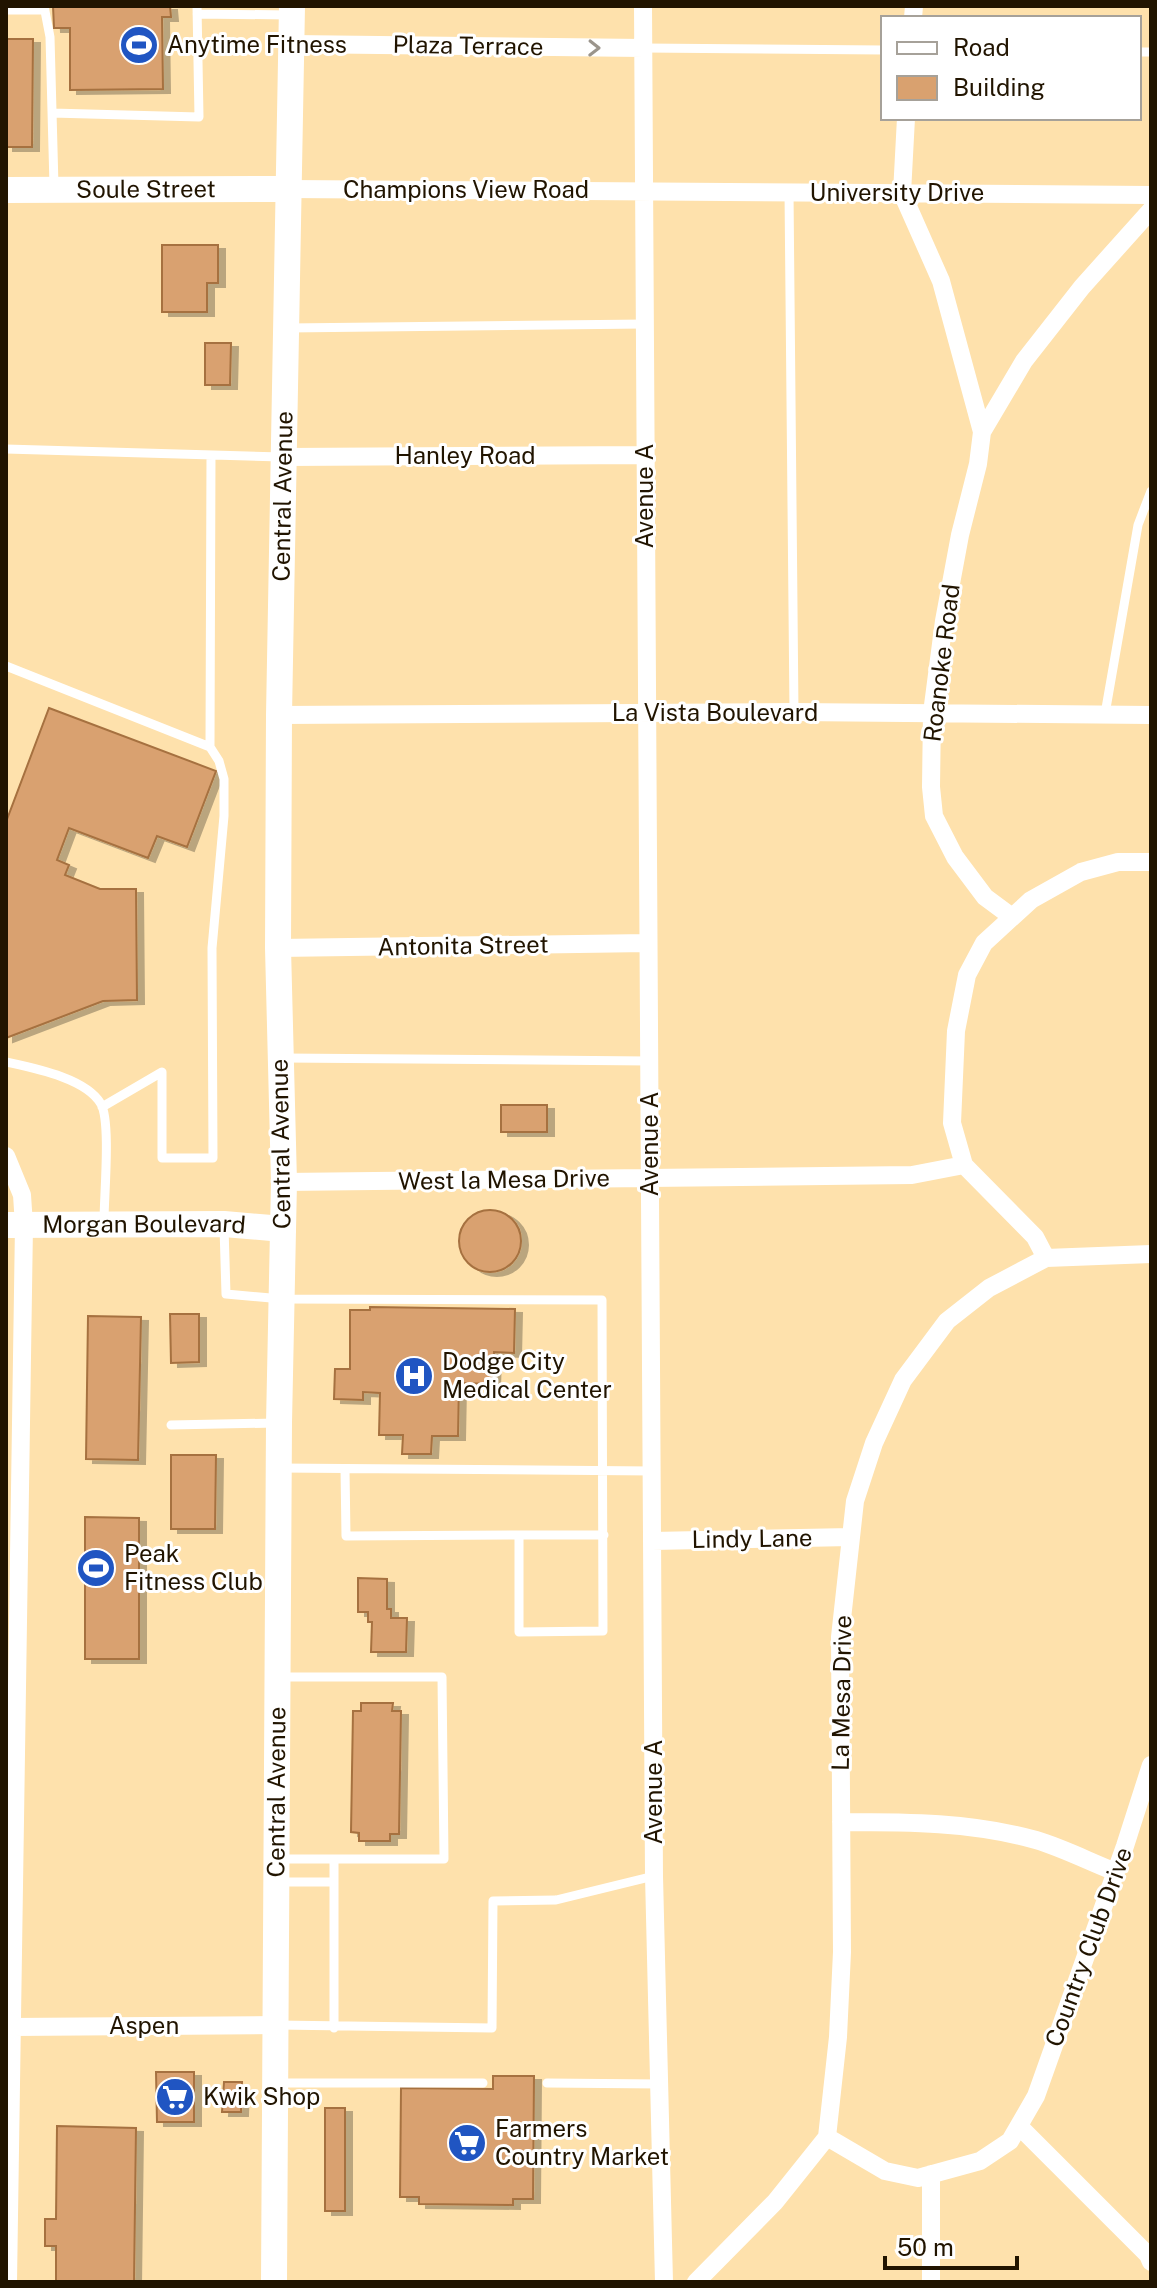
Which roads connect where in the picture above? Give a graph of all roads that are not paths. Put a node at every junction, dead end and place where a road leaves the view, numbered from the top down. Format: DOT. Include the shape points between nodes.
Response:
graph roads {
  1 [pos="643,6"];
  2 [pos="44,8"];
  3 [pos="6,10"];
  4 [pos="197,10"];
  5 [pos="292,11"];
  6 [pos="292,44"];
  7 [pos="644,48"];
  8 [pos="881,50"];
  9 [pos="52,113"];
  10 [pos="906,120"];
  11 [pos="287,189"];
  12 [pos="6,190"];
  13 [pos="55,190"];
  14 [pos="644,191"];
  15 [pos="789,192"];
  16 [pos="902,193"];
  17 [pos="1151,195"];
  18 [pos="1151,210"];
  19 [pos="644,324"];
  20 [pos="288,328"];
  21 [pos="982,432"];
  22 [pos="6,449"];
  23 [pos="211,455"];
  24 [pos="645,455"];
  25 [pos="285,457"];
  26 [pos="1151,491"];
  27 [pos="6,666"];
  28 [pos="794,712"];
  29 [pos="647,713"];
  30 [pos="932,713"];
  31 [pos="1105,714"];
  32 [pos="279,715"];
  33 [pos="1151,715"];
  34 [pos="210,747"];
  35 [pos="1151,862"];
  36 [pos="1012,917"];
  37 [pos="648,943"];
  38 [pos="278,948"];
  39 [pos="281,1058"];
  40 [pos="649,1061"];
  41 [pos="6,1062"];
  42 [pos="102,1107"];
  43 [pos="6,1156"];
  44 [pos="964,1165"];
  45 [pos="650,1178"];
  46 [pos="284,1182"];
  47 [pos="104,1224"];
  48 [pos="224,1224"];
  49 [pos="15,1225"];
  50 [pos="283,1229"];
  51 [pos="1151,1254"];
  52 [pos="1046,1258"];
  53 [pos="282,1299"];
  54 [pos="279,1423"];
  55 [pos="171,1425"];
  56 [pos="279,1468"];
  57 [pos="345,1469"];
  58 [pos="604,1471"];
  59 [pos="652,1471"];
  60 [pos="519,1535"];
  61 [pos="604,1535"];
  62 [pos="851,1537"];
  63 [pos="652,1541"];
  64 [pos="278,1677"];
  65 [pos="1151,1765"];
  66 [pos="841,1822"];
  67 [pos="334,1859"];
  68 [pos="10,1866"];
  69 [pos="276,1870"];
  70 [pos="1116,1872"];
  71 [pos="654,1876"];
  72 [pos="334,1882"];
  73 [pos="277,2025"];
  74 [pos="12,2027"];
  75 [pos="334,2028"];
  76 [pos="276,2083"];
  77 [pos="483,2083"];
  78 [pos="547,2083"];
  79 [pos="659,2084"];
  80 [pos="1019,2126"];
  81 [pos="827,2137"];
  82 [pos="931,2174"];
  83 [pos="1151,2262"];
  84 [pos="8,2282"];
  85 [pos="274,2282"];
  86 [pos="664,2282"];
  87 [pos="696,2282"];
  88 [pos="931,2282"];
  1 -- 7 [label="street, Avenue A"];
  2 -- 3 [label="lane"];
  2 -- 9 [label="lane"];
  4 -- 5 [label="lane"];
  4 -- 9 [label="lane" via="199,117"];
  5 -- 6 [label="street, Central Avenue"];
  6 -- 7 [label="street, Plaza Terrace, one-way"];
  6 -- 11 [label="street, Central Avenue"];
  7 -- 8 [label="lane"];
  7 -- 14 [label="street, Avenue A"];
  9 -- 13 [label="lane"];
  10 -- 16 [label="street, Roanoke Road"];
  11 -- 13 [label="street, Soule Street"];
  11 -- 14 [label="street, Champions View Road"];
  11 -- 20 [label="street, Central Avenue"];
  12 -- 13 [label="street, Soule Street"];
  14 -- 15 [label="street, University Drive"];
  14 -- 19 [label="street, Avenue A"];
  15 -- 16 [label="street, University Drive"];
  15 -- 28 [label="lane"];
  16 -- 17 [label="street, University Drive"];
  16 -- 21 [label="street, Roanoke Road" via="941,281"];
  18 -- 21 [label="street, Roanoke Road" via="1024,361"];
  19 -- 20 [label="lane"];
  19 -- 24 [label="street, Avenue A"];
  20 -- 25 [label="street, Central Avenue"];
  21 -- 30 [label="street, Roanoke Road" via="944,621"];
  22 -- 23 [label="lane"];
  23 -- 25 [label="lane"];
  23 -- 34 [label="lane"];
  24 -- 25 [label="street, Hanley Road"];
  24 -- 29 [label="street, Avenue A"];
  25 -- 32 [label="street, Central Avenue"];
  26 -- 31 [label="lane" via="1138,525"];
  27 -- 34 [label="lane"];
  28 -- 29 [label="street, La Vista Boulevard"];
  28 -- 30 [label="street, La Vista Boulevard"];
  29 -- 32 [label="street, La Vista Boulevard"];
  29 -- 37 [label="street, Avenue A"];
  30 -- 31 [label="street, La Vista Boulevard"];
  30 -- 36 [label="street, Roanoke Road" via="934,816 955,857 985,897"];
  31 -- 33 [label="street, La Vista Boulevard"];
  32 -- 38 [label="street, Central Avenue"];
  34 -- 42 [label="lane" via="224,779 212,948 213,1158 162,1158 162,1072"];
  35 -- 36 [label="street" via="1118,862 1081,872"];
  36 -- 44 [label="street" via="984,943 967,975 956,1031 952,1123"];
  37 -- 38 [label="street, Antonita Street"];
  37 -- 40 [label="street, Avenue A"];
  38 -- 39 [label="street, Central Avenue"];
  39 -- 40 [label="lane"];
  39 -- 46 [label="street, Central Avenue"];
  40 -- 45 [label="street, Avenue A"];
  41 -- 42 [label="lane" via="71,1080"];
  42 -- 47 [label="lane"];
  43 -- 49 [label="street" via="22,1195"];
  44 -- 45 [label="street, West la Mesa Drive" via="912,1175"];
  44 -- 52 [label="street" via="1035,1237"];
  45 -- 46 [label="street, West la Mesa Drive"];
  45 -- 59 [label="street, Avenue A"];
  46 -- 50 [label="street, Central Avenue"];
  47 -- 48 [label="street, Morgan Boulevard"];
  47 -- 49 [label="street, Morgan Boulevard"];
  48 -- 50 [label="street, Morgan Boulevard"];
  48 -- 53 [label="lane" via="226,1294"];
  49 -- 68 [label="street"];
  50 -- 53 [label="street, Central Avenue"];
  51 -- 52 [label="street"];
  52 -- 62 [label="street, La Mesa Drive" via="989,1288 947,1321 903,1380 874,1443 855,1501"];
  53 -- 54 [label="street, Central Avenue"];
  53 -- 58 [label="lane" via="602,1300"];
  54 -- 55 [label="lane"];
  54 -- 56 [label="street, Central Avenue"];
  56 -- 57 [label="lane"];
  56 -- 64 [label="street, Central Avenue"];
  57 -- 58 [label="lane"];
  57 -- 60 [label="lane" via="346,1536"];
  58 -- 59 [label="lane"];
  58 -- 61 [label="lane"];
  59 -- 63 [label="street, Avenue A"];
  60 -- 61 [label="lane"];
  60 -- 61 [label="lane" via="519,1632 603,1631"];
  62 -- 63 [label="street, Lindy Lane"];
  62 -- 66 [label="street, La Mesa Drive" via="840,1637"];
  63 -- 71 [label="street, Avenue A"];
  64 -- 67 [label="lane" via="442,1677 444,1859"];
  64 -- 69 [label="street, Central Avenue"];
  65 -- 70 [label="street, Country Club Drive"];
  66 -- 70 [label="street" via="984,1828 1039,1841"];
  66 -- 81 [label="street, La Mesa Drive" via="842,1952"];
  67 -- 69 [label="lane"];
  67 -- 72 [label="lane"];
  68 -- 74 [label="street"];
  69 -- 72 [label="lane"];
  69 -- 73 [label="street, Central Avenue"];
  70 -- 80 [label="street, Country Club Drive" via="1036,2096"];
  71 -- 75 [label="lane" via="556,1900 493,1901 492,2028"];
  71 -- 79 [label="street, Avenue A"];
  72 -- 75 [label="lane"];
  73 -- 74 [label="street, Aspen"];
  73 -- 75 [label="lane"];
  73 -- 76 [label="street, Central Avenue"];
  74 -- 84 [label="street"];
  76 -- 77 [label="lane"];
  76 -- 85 [label="street, Central Avenue"];
  78 -- 79 [label="lane"];
  79 -- 86 [label="street, Avenue A"];
  80 -- 82 [label="street, Country Club Drive" via="1010,2141 980,2161"];
  80 -- 83 [label="street"];
  81 -- 82 [label="street, Country Club Drive" via="885,2171 918,2178"];
  81 -- 87 [label="street" via="775,2202"];
  82 -- 88 [label="street"];
}
